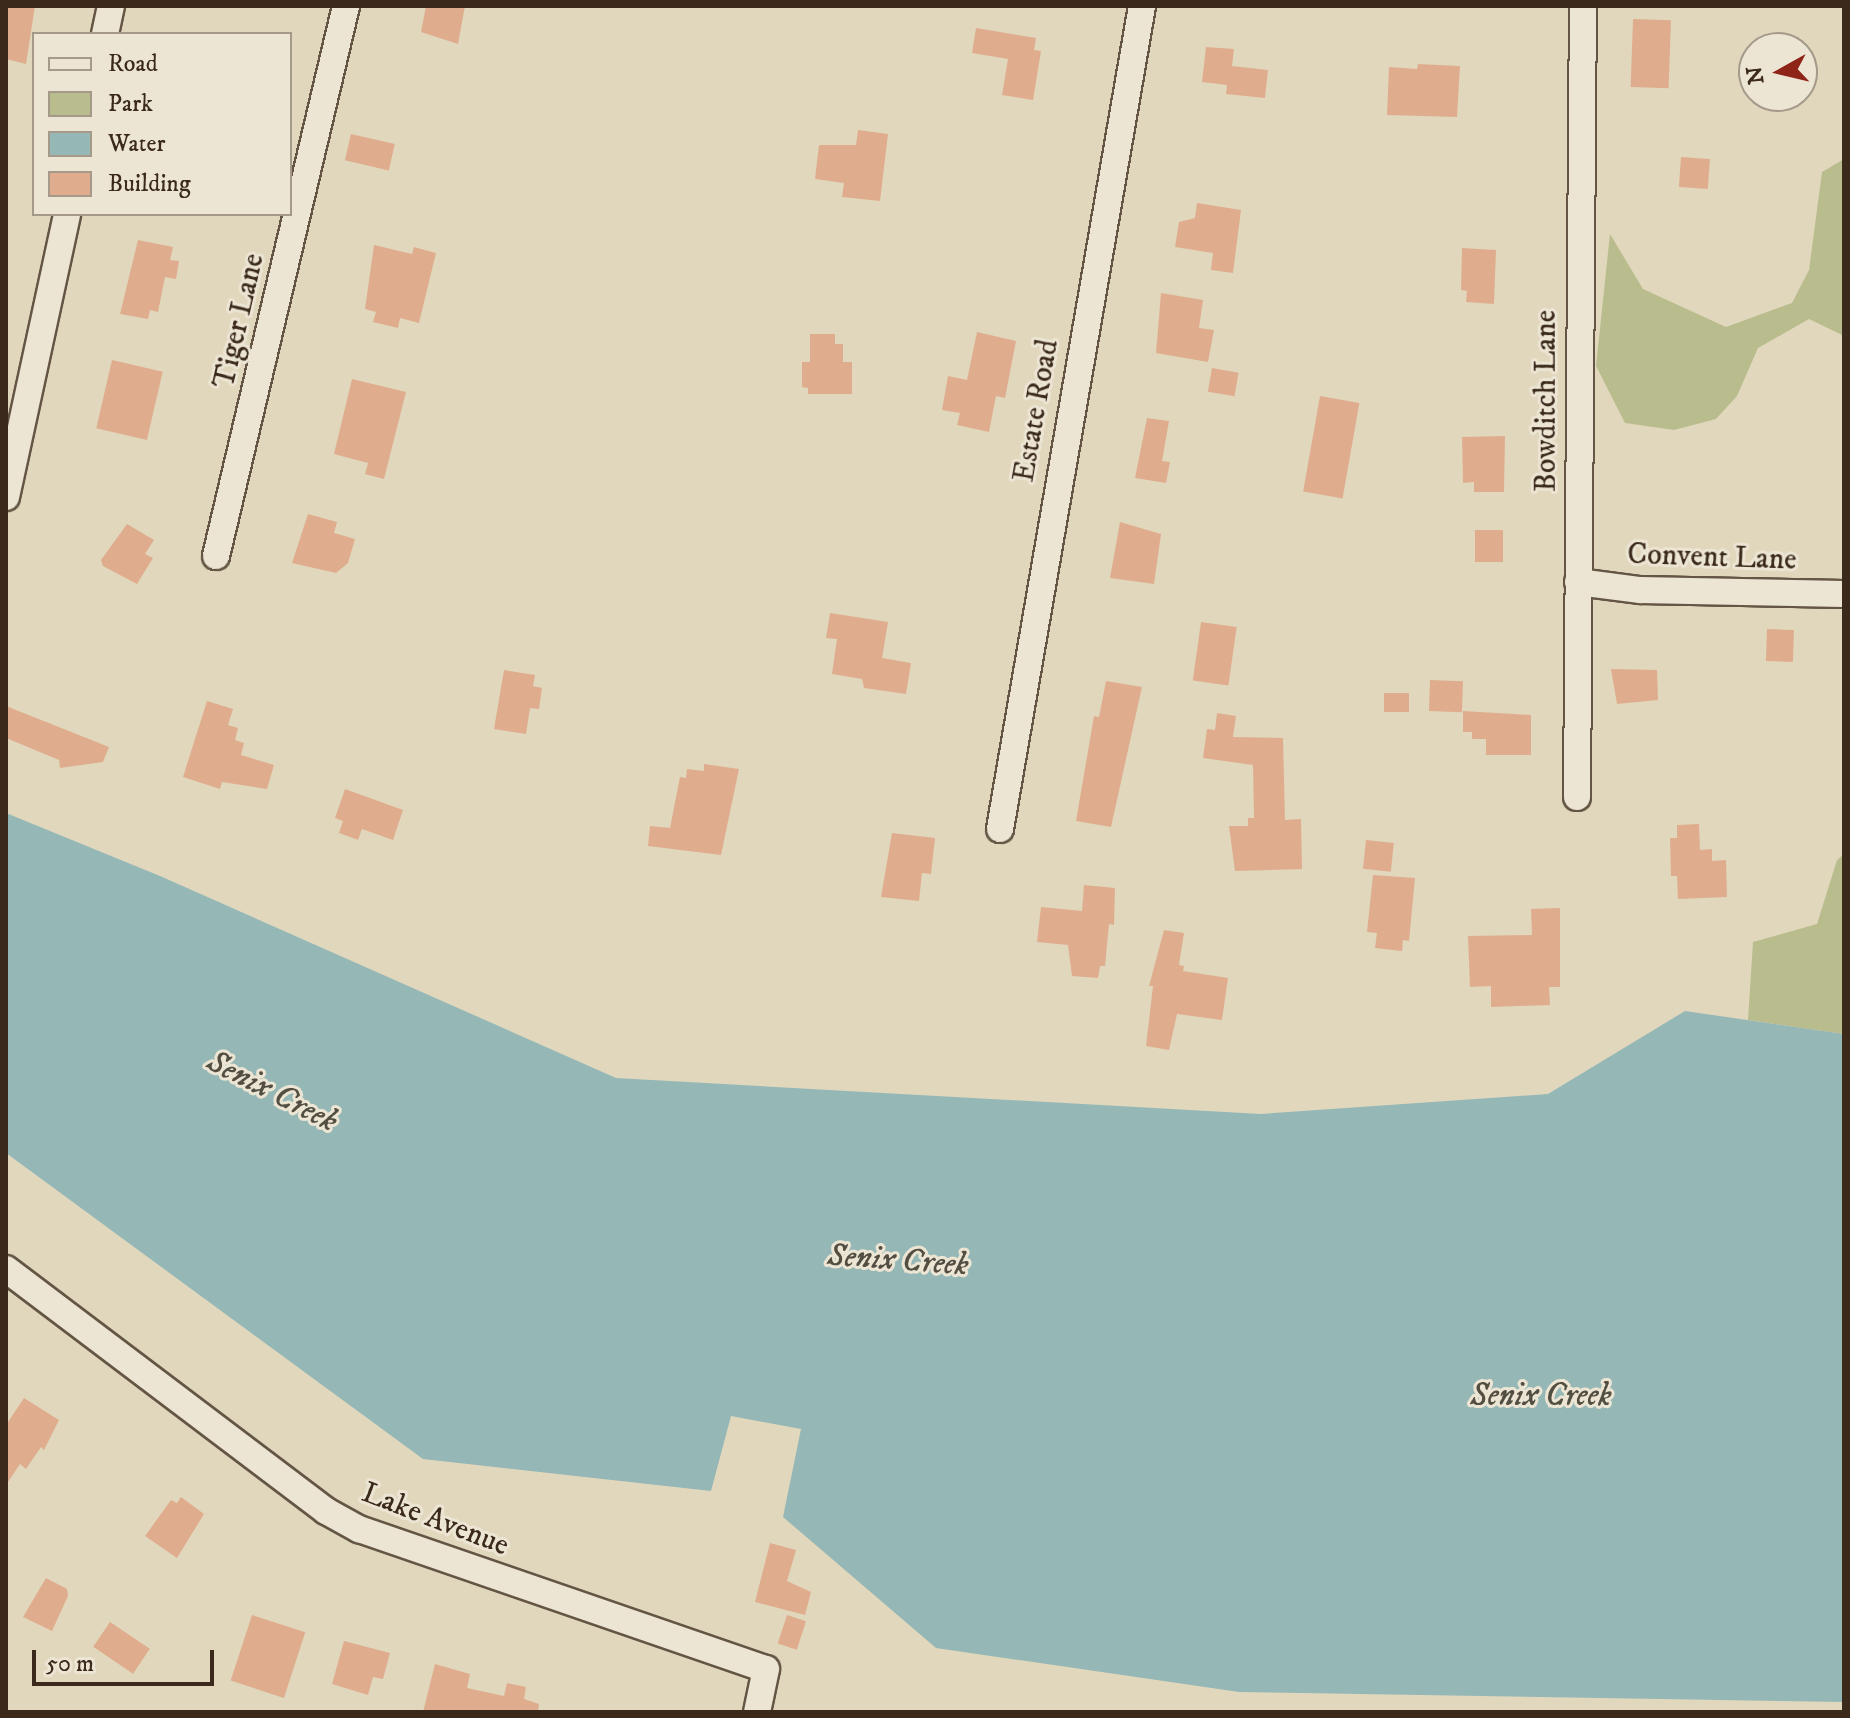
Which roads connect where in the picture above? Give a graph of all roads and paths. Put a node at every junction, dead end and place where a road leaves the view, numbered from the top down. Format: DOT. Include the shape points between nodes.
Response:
graph roads {
  1 [pos="111,6"];
  2 [pos="346,6"];
  3 [pos="1142,6"];
  4 [pos="1583,6"];
  5 [pos="105,32"];
  6 [pos="67,216"];
  7 [pos="6,497"];
  8 [pos="216,556"];
  9 [pos="1578,582"];
  10 [pos="1844,594"];
  11 [pos="1577,797"];
  12 [pos="1000,829"];
  13 [pos="6,1269"];
  14 [pos="757,1712"];
  1 -- 5 [label="street"];
  2 -- 8 [label="street, Tiger Lane"];
  3 -- 12 [label="street, Estate Road"];
  4 -- 9 [label="street, Bowditch Lane"];
  6 -- 7 [label="street"];
  9 -- 10 [label="street, Convent Lane" via="1640,590"];
  9 -- 11 [label="street, Bowditch Lane"];
  13 -- 14 [label="street, Lake Avenue" via="326,1511 359,1529 766,1669"];
}
